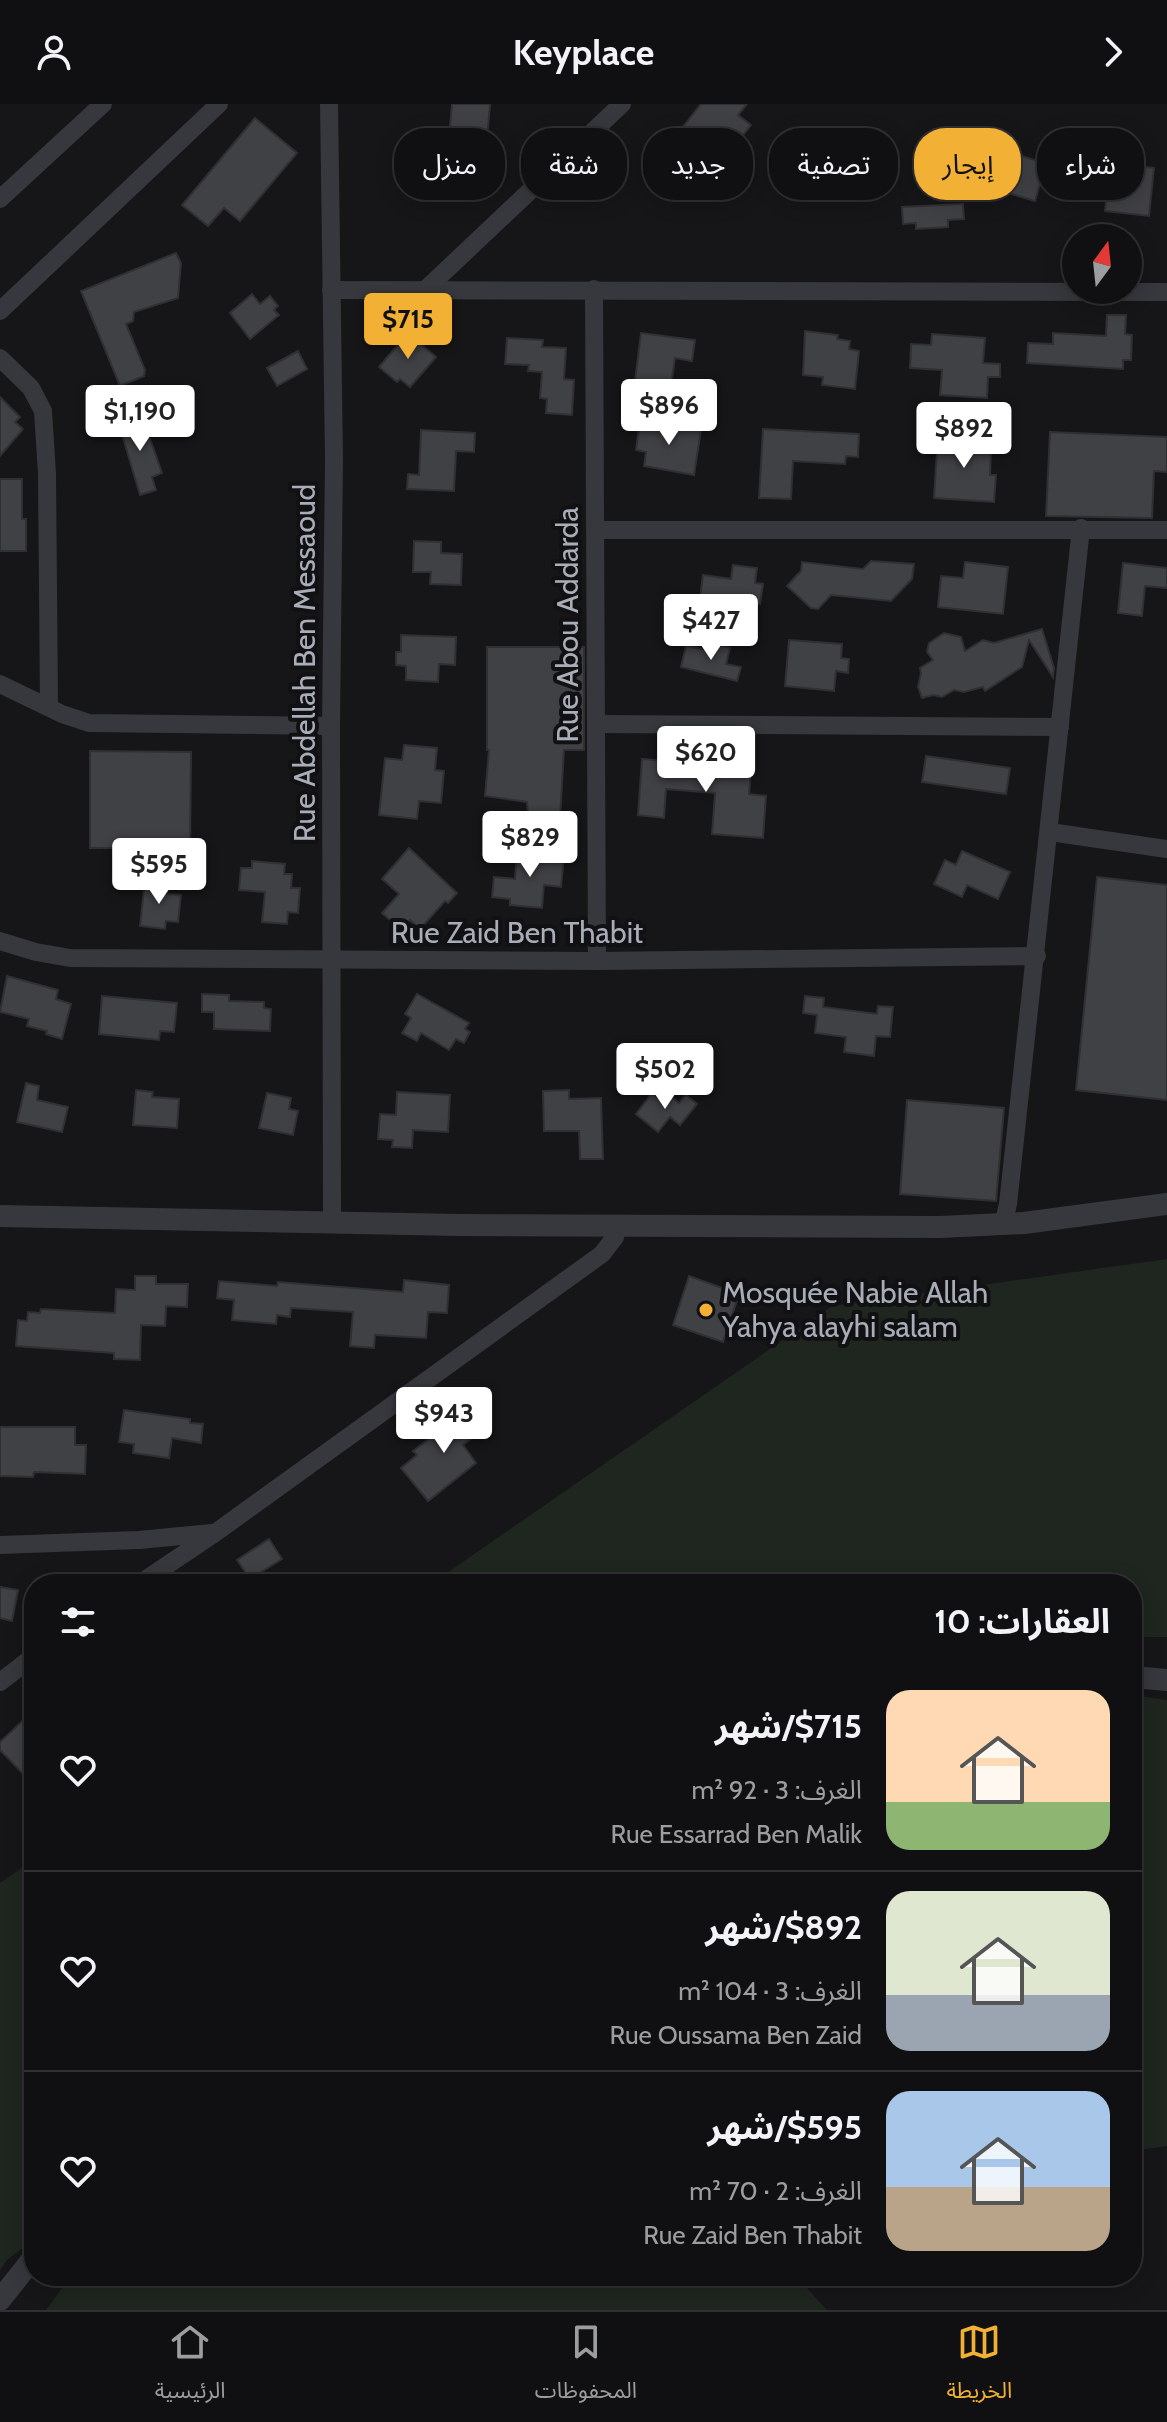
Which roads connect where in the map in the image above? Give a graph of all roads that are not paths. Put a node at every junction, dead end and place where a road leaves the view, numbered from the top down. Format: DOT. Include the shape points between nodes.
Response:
graph roads {
  1 [pos="103,104"];
  2 [pos="219,104"];
  3 [pos="329,104"];
  4 [pos="622,104"];
  5 [pos="0,199"];
  6 [pos="594,289"];
  7 [pos="331,290"];
  8 [pos="425,290"];
  9 [pos="1167,292"];
  10 [pos="0,311"];
  11 [pos="0,358"];
  12 [pos="1081,528"];
  13 [pos="597,530"];
  14 [pos="1167,530"];
  15 [pos="0,684"];
  16 [pos="49,706"];
  17 [pos="596,724"];
  18 [pos="331,726"];
  19 [pos="1060,727"];
  20 [pos="1050,832"];
  21 [pos="1167,849"];
  22 [pos="0,941"];
  23 [pos="1037,956"];
  24 [pos="333,961"];
  25 [pos="597,961"];
  26 [pos="1167,1204"];
  27 [pos="0,1216"];
  28 [pos="329,1223"];
  29 [pos="618,1225"];
  30 [pos="1003,1225"];
  31 [pos="215,1533"];
  32 [pos="0,1545"];
  33 [pos="154,1574"];
  34 [pos="24,1664"];
  35 [pos="1142,1678"];
  36 [pos="1167,1680"];
  37 [pos="0,1682"];
  38 [pos="24,2270"];
  39 [pos="0,2300"];
  1 -- 5 [label="street"];
  2 -- 10 [label="street"];
  3 -- 7 [label="street, Rue Abdellah Ben Messaoud"];
  4 -- 8 [label="street"];
  6 -- 8 [label="street"];
  6 -- 9 [label="street"];
  6 -- 13 [label="street, Rue Abou Addarda"];
  7 -- 8 [label="street"];
  7 -- 18 [label="street, Rue Abdellah Ben Messaoud"];
  11 -- 16 [label="street" via="31,388 43,411"];
  12 -- 13 [label="street"];
  12 -- 14 [label="street"];
  12 -- 19 [label="street"];
  13 -- 17 [label="street, Rue Abou Addarda"];
  15 -- 16 [label="street"];
  16 -- 18 [label="street" via="73,719 107,725"];
  17 -- 19 [label="street"];
  17 -- 25 [label="street, Rue Abou Addarda"];
  18 -- 24 [label="street, Rue Abdellah Ben Messaoud"];
  19 -- 20 [label="street"];
  20 -- 21 [label="street"];
  20 -- 23 [label="street"];
  22 -- 24 [label="street, Rue Zaid Ben Thabit" via="70,958"];
  23 -- 25 [label="street, Rue Zaid Ben Thabit"];
  23 -- 30 [label="street"];
  24 -- 25 [label="street, Rue Zaid Ben Thabit"];
  24 -- 28 [label="street, Rue Abdellah Ben Messaoud"];
  26 -- 30 [label="street"];
  27 -- 28 [label="street"];
  28 -- 29 [label="street"];
  29 -- 30 [label="street"];
  29 -- 31 [label="street" via="602,1254"];
  31 -- 32 [label="street"];
  31 -- 33 [label="street"];
  34 -- 37 [label="street"];
  35 -- 36 [label="street"];
  38 -- 39 [label="street"];
}
